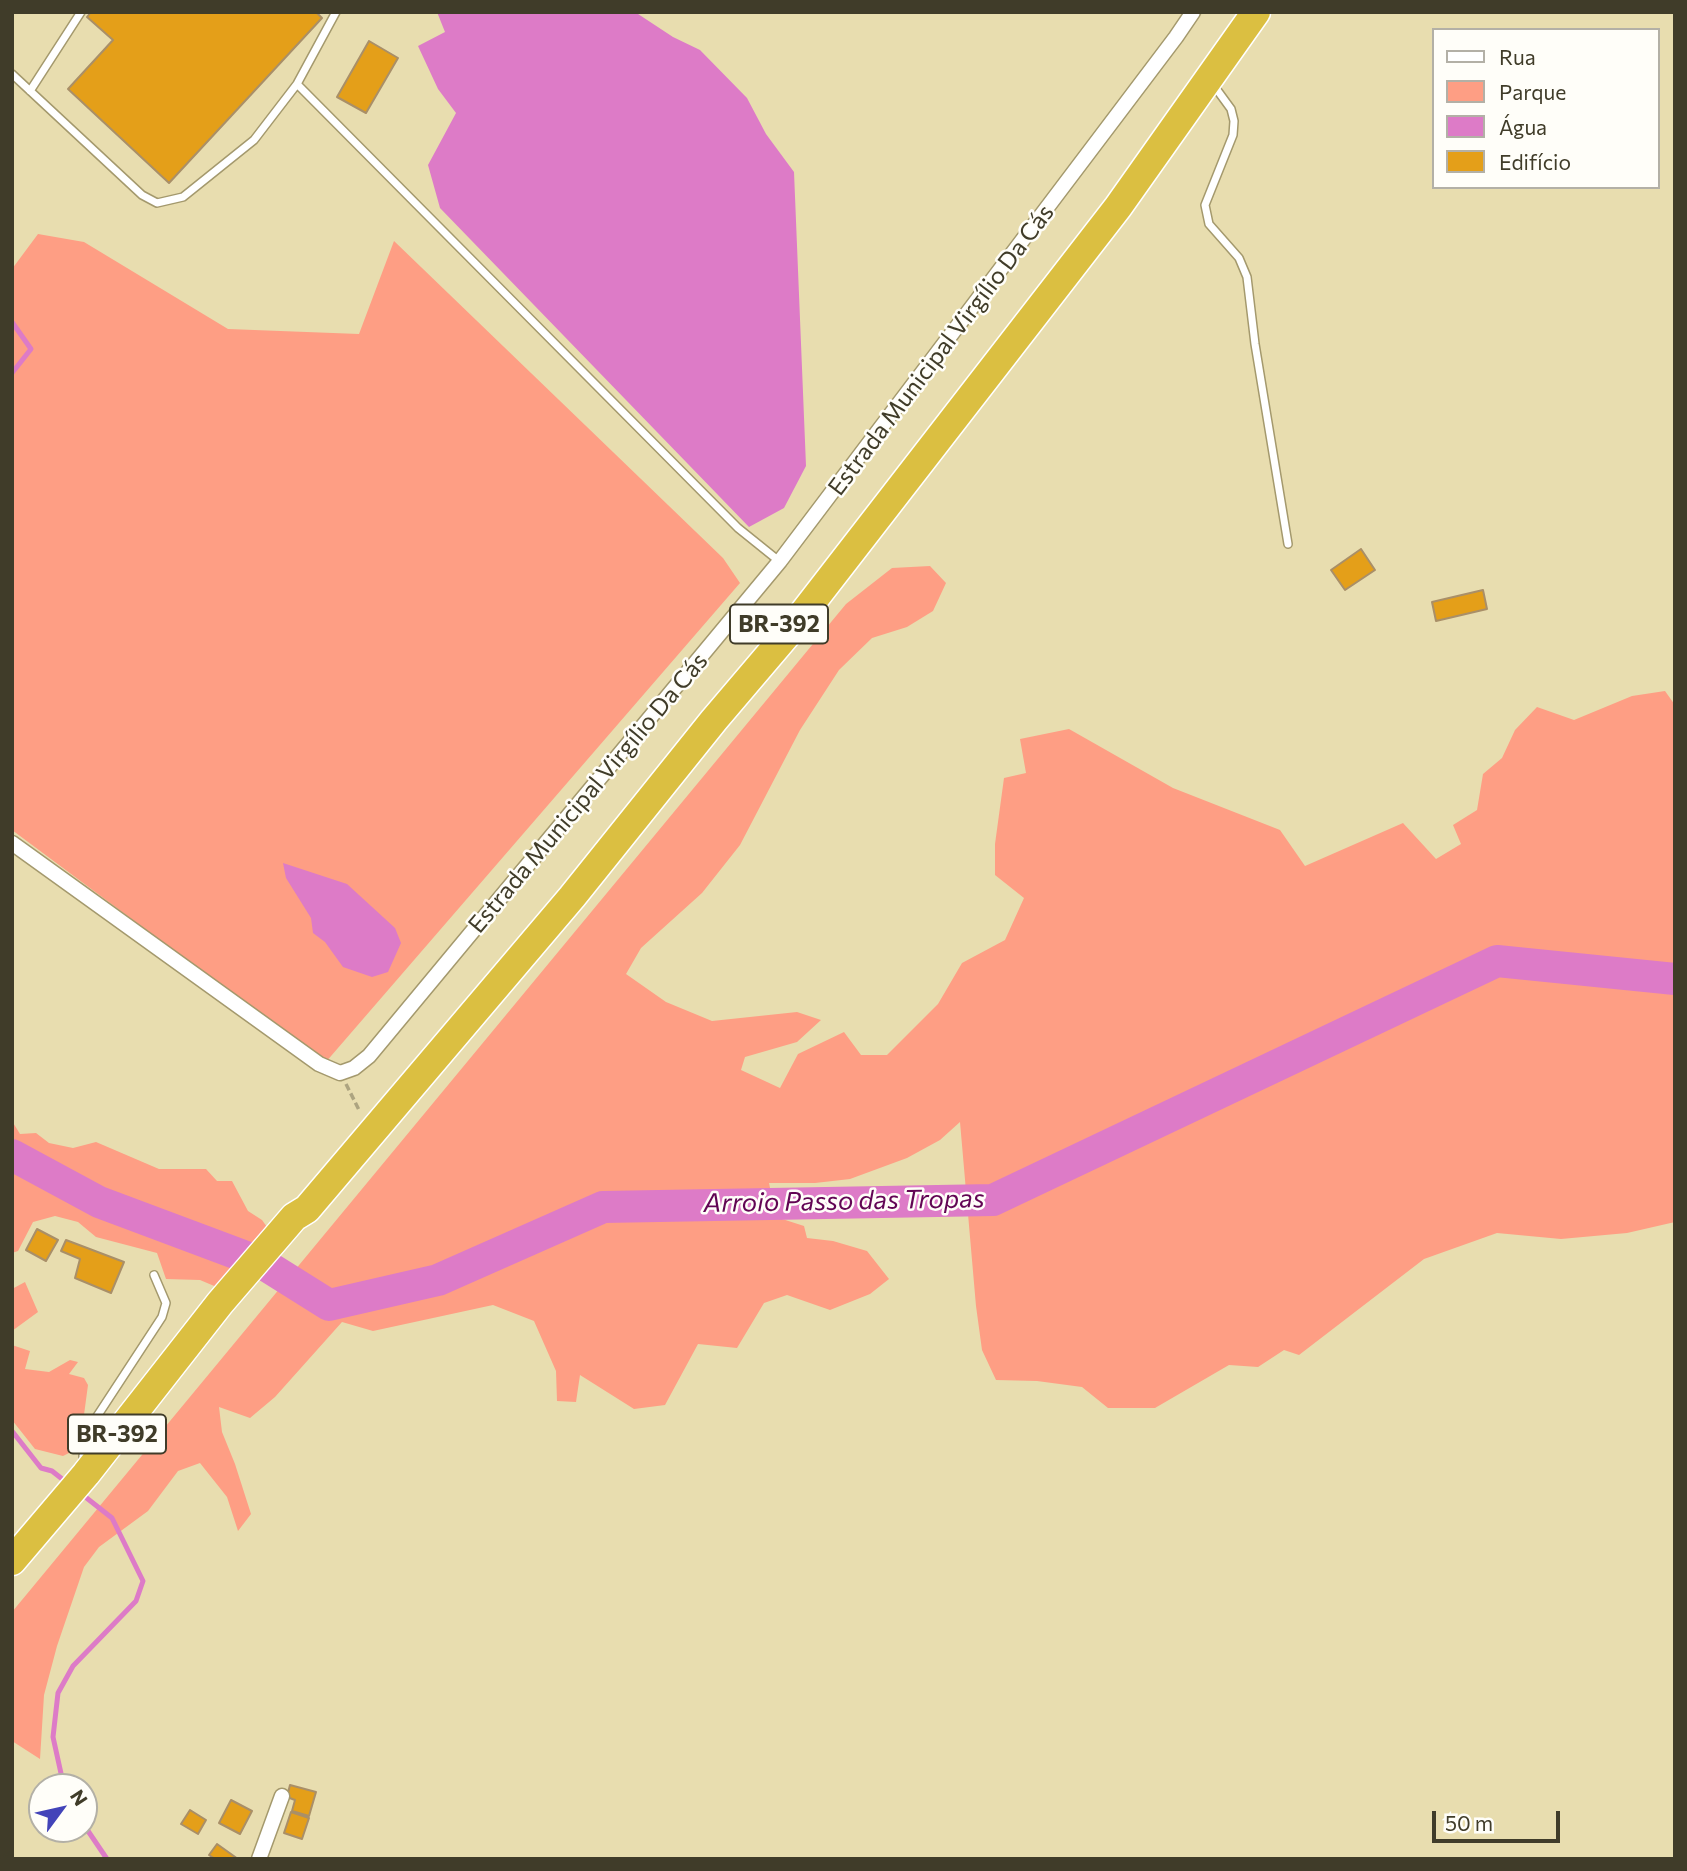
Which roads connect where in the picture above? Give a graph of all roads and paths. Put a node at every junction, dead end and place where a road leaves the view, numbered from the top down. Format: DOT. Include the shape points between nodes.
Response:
graph roads {
  1 [pos="81,12"];
  2 [pos="336,12"];
  3 [pos="1193,12"];
  4 [pos="1242,12"];
  5 [pos="1256,12"];
  6 [pos="12,74"];
  7 [pos="1204,77"];
  8 [pos="297,85"];
  9 [pos="30,91"];
  10 [pos="1288,544"];
  11 [pos="780,561"];
  12 [pos="12,843"];
  13 [pos="340,1073"];
  14 [pos="365,1121"];
  15 [pos="294,1217"];
  16 [pos="155,1275"];
  17 [pos="86,1474"];
  18 [pos="12,1561"];
  19 [pos="282,1796"];
  20 [pos="259,1859"];
  1 -- 9 [label="lane"];
  2 -- 8 [label="lane"];
  3 -- 11 [label="street, Estrada Municipal Virgílio Da Cás"];
  4 -- 7 [label="highway, BR-392"];
  5 -- 7 [label="highway"];
  6 -- 9 [label="lane"];
  7 -- 10 [label="lane" via="1231,109 1234,121 1233,135 1205,205 1209,224 1239,258 1247,277"];
  7 -- 14 [label="highway, BR-392" via="874,506 706,715"];
  7 -- 15 [label="highway" via="1118,207 788,633 572,897 307,1209"];
  8 -- 9 [label="lane" via="254,140 183,197 157,203 142,195"];
  8 -- 11 [label="lane" via="738,528"];
  11 -- 13 [label="street, Estrada Municipal Virgílio Da Cás" via="369,1056"];
  12 -- 13 [label="street" via="319,1065"];
  13 -- 14 [label="path"];
  14 -- 15 [label="highway, BR-392"];
  15 -- 17 [label="highway, BR-392"];
  16 -- 17 [label="lane" via="166,1303 162,1317 92,1424 83,1456"];
  17 -- 18 [label="highway, BR-392"];
  19 -- 20 [label="street"];
}
